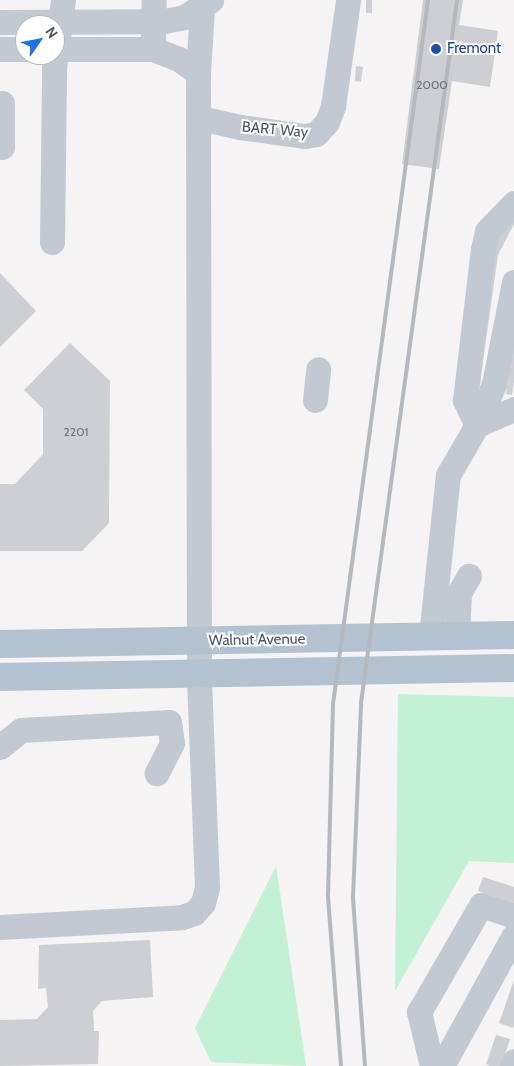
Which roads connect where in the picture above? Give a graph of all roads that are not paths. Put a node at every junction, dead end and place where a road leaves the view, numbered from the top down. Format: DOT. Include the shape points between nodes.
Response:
graph roads {
  1 [pos="348,0"];
  2 [pos="207,4"];
  3 [pos="154,11"];
  4 [pos="61,12"];
  5 [pos="0,22"];
  6 [pos="0,49"];
  7 [pos="15,49"];
  8 [pos="65,49"];
  9 [pos="153,49"];
  10 [pos="56,65"];
  11 [pos="198,73"];
  12 [pos="2,103"];
  13 [pos="200,118"];
  14 [pos="2,147"];
  15 [pos="514,203"];
  16 [pos="52,242"];
  17 [pos="514,282"];
  18 [pos="318,370"];
  19 [pos="314,400"];
  20 [pos="514,409"];
  21 [pos="477,425"];
  22 [pos="514,426"];
  23 [pos="469,576"];
  24 [pos="514,635"];
  25 [pos="444,636"];
  26 [pos="199,641"];
  27 [pos="0,644"];
  28 [pos="514,668"];
  29 [pos="199,674"];
  30 [pos="0,677"];
  31 [pos="0,746"];
  32 [pos="157,773"];
  33 [pos="514,916"];
  34 [pos="0,927"];
  35 [pos="514,935"];
  36 [pos="514,1061"];
  37 [pos="432,1066"];
  38 [pos="442,1066"];
  39 [pos="512,1066"];
  1 -- 13 [label="street, BART Way" via="333,106 327,122 316,134 305,136"];
  2 -- 3 [label="street" via="184,17"];
  2 -- 11 [label="street"];
  3 -- 4 [label="street"];
  3 -- 9 [label="street"];
  4 -- 5 [label="street"];
  6 -- 7 [label="street"];
  8 -- 9 [label="street"];
  9 -- 11 [label="street" via="179,58"];
  10 -- 16 [label="street"];
  11 -- 13 [label="street"];
  12 -- 14 [label="street"];
  13 -- 26 [label="street"];
  15 -- 21 [label="street" via="488,232 483,248 466,400"];
  17 -- 21 [label="street" via="494,384"];
  18 -- 19 [label="street"];
  20 -- 21 [label="street"];
  21 -- 22 [label="street"];
  21 -- 25 [label="street" via="448,475"];
  23 -- 25 [label="street"];
  24 -- 25 [label="main road, Walnut Avenue"];
  25 -- 26 [label="main road, Walnut Avenue"];
  26 -- 27 [label="main road, Walnut Avenue"];
  26 -- 29 [label="street"];
  28 -- 29 [label="main road"];
  29 -- 30 [label="main road"];
  29 -- 34 [label="street" via="207,887 203,903 194,913 182,917"];
  31 -- 32 [label="street" via="21,730 169,722 172,743"];
  33 -- 37 [label="street" via="481,905 418,1012"];
  35 -- 38 [label="street"];
  36 -- 39 [label="street"];
}
